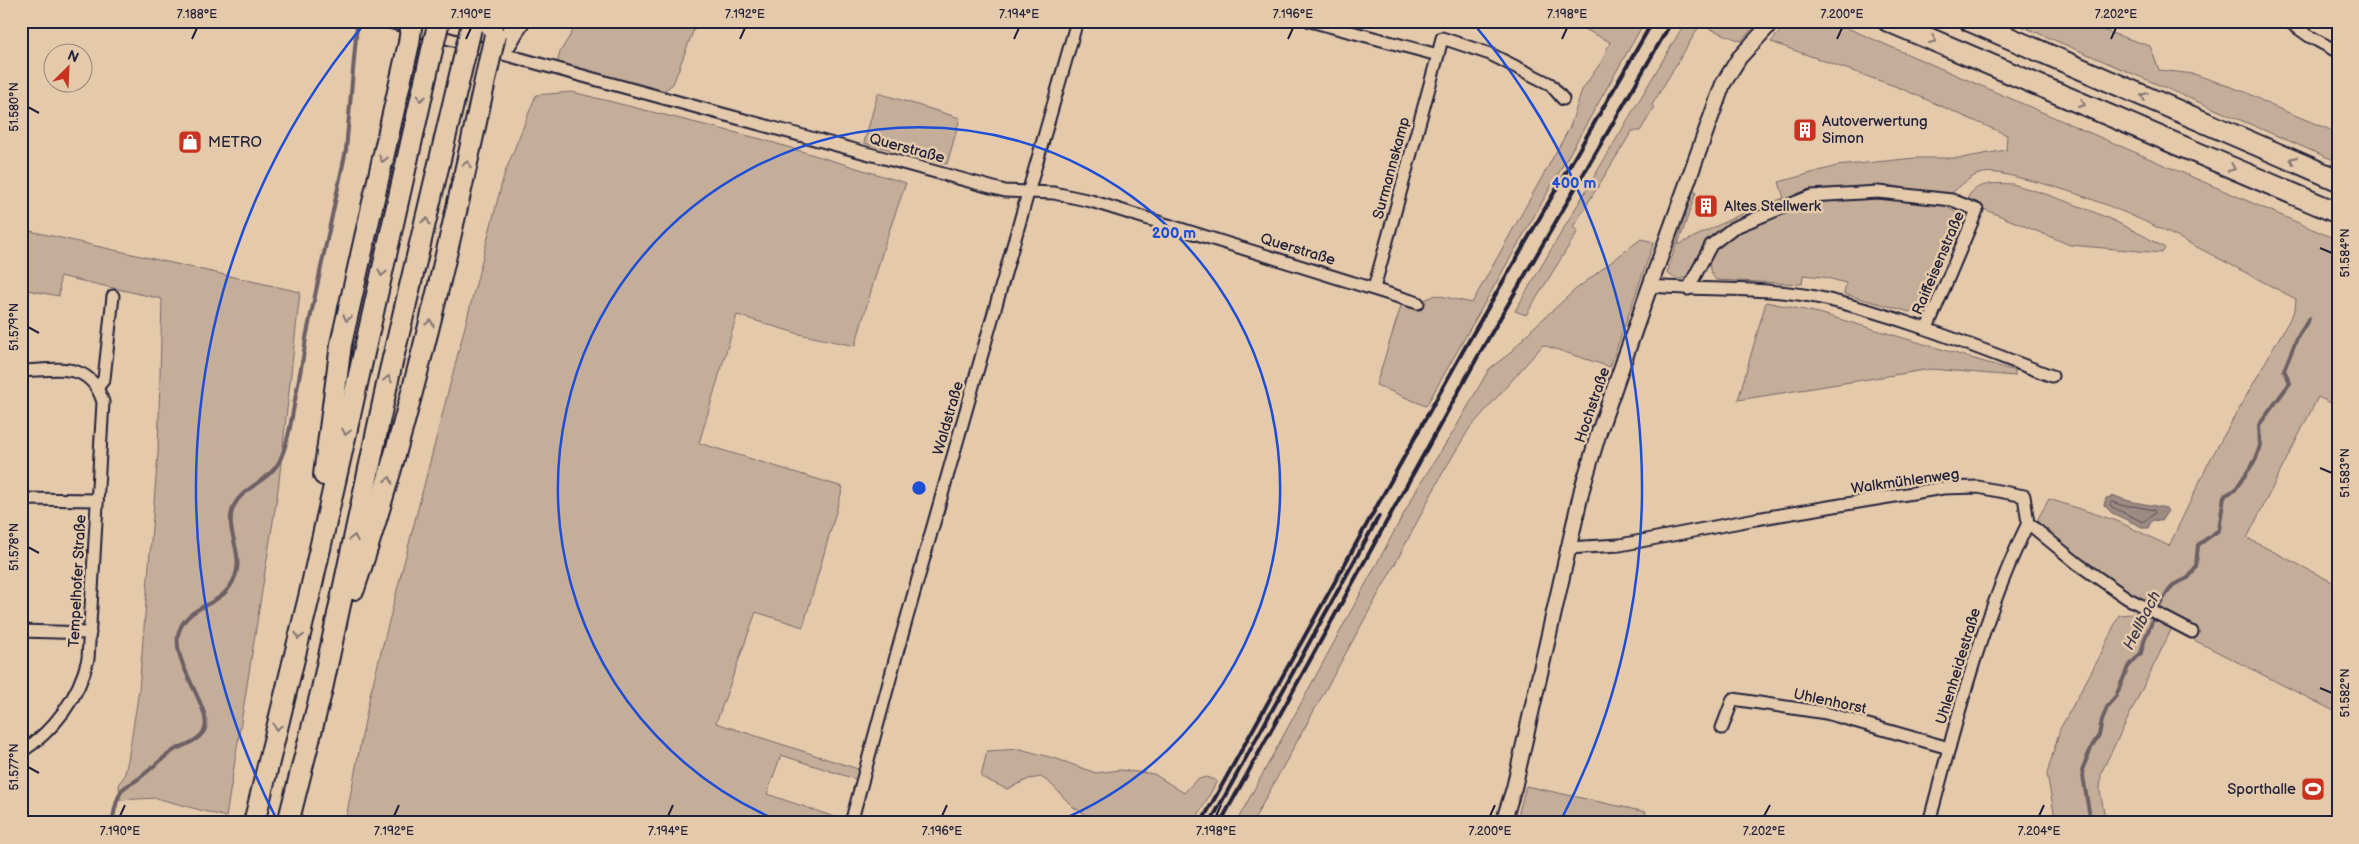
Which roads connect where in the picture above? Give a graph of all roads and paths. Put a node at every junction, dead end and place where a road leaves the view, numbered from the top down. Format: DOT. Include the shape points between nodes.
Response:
graph roads {
  1 [pos="386,21"];
  2 [pos="412,21"];
  3 [pos="439,21"];
  4 [pos="519,21"];
  5 [pos="1076,21"];
  6 [pos="1310,21"];
  7 [pos="1773,21"];
  8 [pos="1888,21"];
  9 [pos="1970,21"];
  10 [pos="2288,21"];
  11 [pos="472,25"];
  12 [pos="500,33"];
  13 [pos="2338,52"];
  14 [pos="1438,55"];
  15 [pos="1563,99"];
  16 [pos="2338,180"];
  17 [pos="1028,193"];
  18 [pos="2338,213"];
  19 [pos="1650,286"];
  20 [pos="1374,288"];
  21 [pos="1688,289"];
  22 [pos="113,296"];
  23 [pos="1418,303"];
  24 [pos="1927,328"];
  25 [pos="21,370"];
  26 [pos="2052,376"];
  27 [pos="98,387"];
  28 [pos="21,499"];
  29 [pos="97,500"];
  30 [pos="2028,523"];
  31 [pos="1567,548"];
  32 [pos="310,593"];
  33 [pos="21,631"];
  34 [pos="2192,632"];
  35 [pos="90,633"];
  36 [pos="322,688"];
  37 [pos="1722,728"];
  38 [pos="1949,748"];
  39 [pos="21,752"];
  40 [pos="254,823"];
  41 [pos="288,823"];
  42 [pos="851,823"];
  43 [pos="1503,823"];
  44 [pos="1929,823"];
  1 -- 17 [label="street, Querstraße" via="1005,191"];
  2 -- 32 [label="highway, one-way, bridge" via="341,344 331,432 313,537"];
  3 -- 32 [label="highway, one-way, bridge"];
  4 -- 12 [label="highway"];
  5 -- 17 [label="street, Waldstraße"];
  6 -- 14 [label="street"];
  7 -- 19 [label="street, Hochstraße" via="1739,58 1723,84"];
  8 -- 18 [label="highway, one-way"];
  16 -- 9 [label="highway, one-way"];
  10 -- 13 [label="street"];
  36 -- 11 [label="highway, one-way, bridge" via="389,375"];
  36 -- 12 [label="highway, one-way, bridge" via="400,441"];
  14 -- 15 [label="street, Surmannskamp" via="1442,38 1490,54 1550,84"];
  14 -- 20 [label="street, Surmannskamp"];
  17 -- 20 [label="street, Querstraße" via="1054,193 1091,201"];
  17 -- 42 [label="street, Waldstraße"];
  19 -- 21 [label="street, Raiffeisenstraße"];
  19 -- 31 [label="street, Hochstraße" via="1599,432"];
  20 -- 23 [label="street, Querstraße"];
  21 -- 24 [label="street, Raiffeisenstraße" via="1769,291 1824,298"];
  21 -- 24 [label="street, Raiffeisenstraße" via="1711,245 1726,233 1810,196 1878,192 1952,200 1977,210"];
  22 -- 27 [label="street, Tempelhofer Straße" via="104,379"];
  24 -- 26 [label="street, Raiffeisenstraße"];
  25 -- 27 [label="street" via="72,370 88,376"];
  27 -- 29 [label="street, Tempelhofer Straße" via="102,402"];
  28 -- 29 [label="street"];
  29 -- 35 [label="street, Tempelhofer Straße"];
  30 -- 31 [label="street, Walkmühlenweg" via="2024,496 1978,487 1943,488 1620,545"];
  30 -- 34 [label="street" via="2078,564 2144,607"];
  30 -- 38 [label="street, Uhlenheidestraße" via="1990,611"];
  31 -- 43 [label="street, Hochstraße" via="1514,788"];
  32 -- 40 [label="highway, one-way"];
  33 -- 35 [label="street"];
  35 -- 39 [label="street, Tempelhofer Straße" via="88,659 78,691 39,739"];
  36 -- 41 [label="highway"];
  37 -- 38 [label="street, Uhlenhorst" via="1733,699 1826,713"];
  38 -- 44 [label="street, Uhlenheidestraße"];
}
